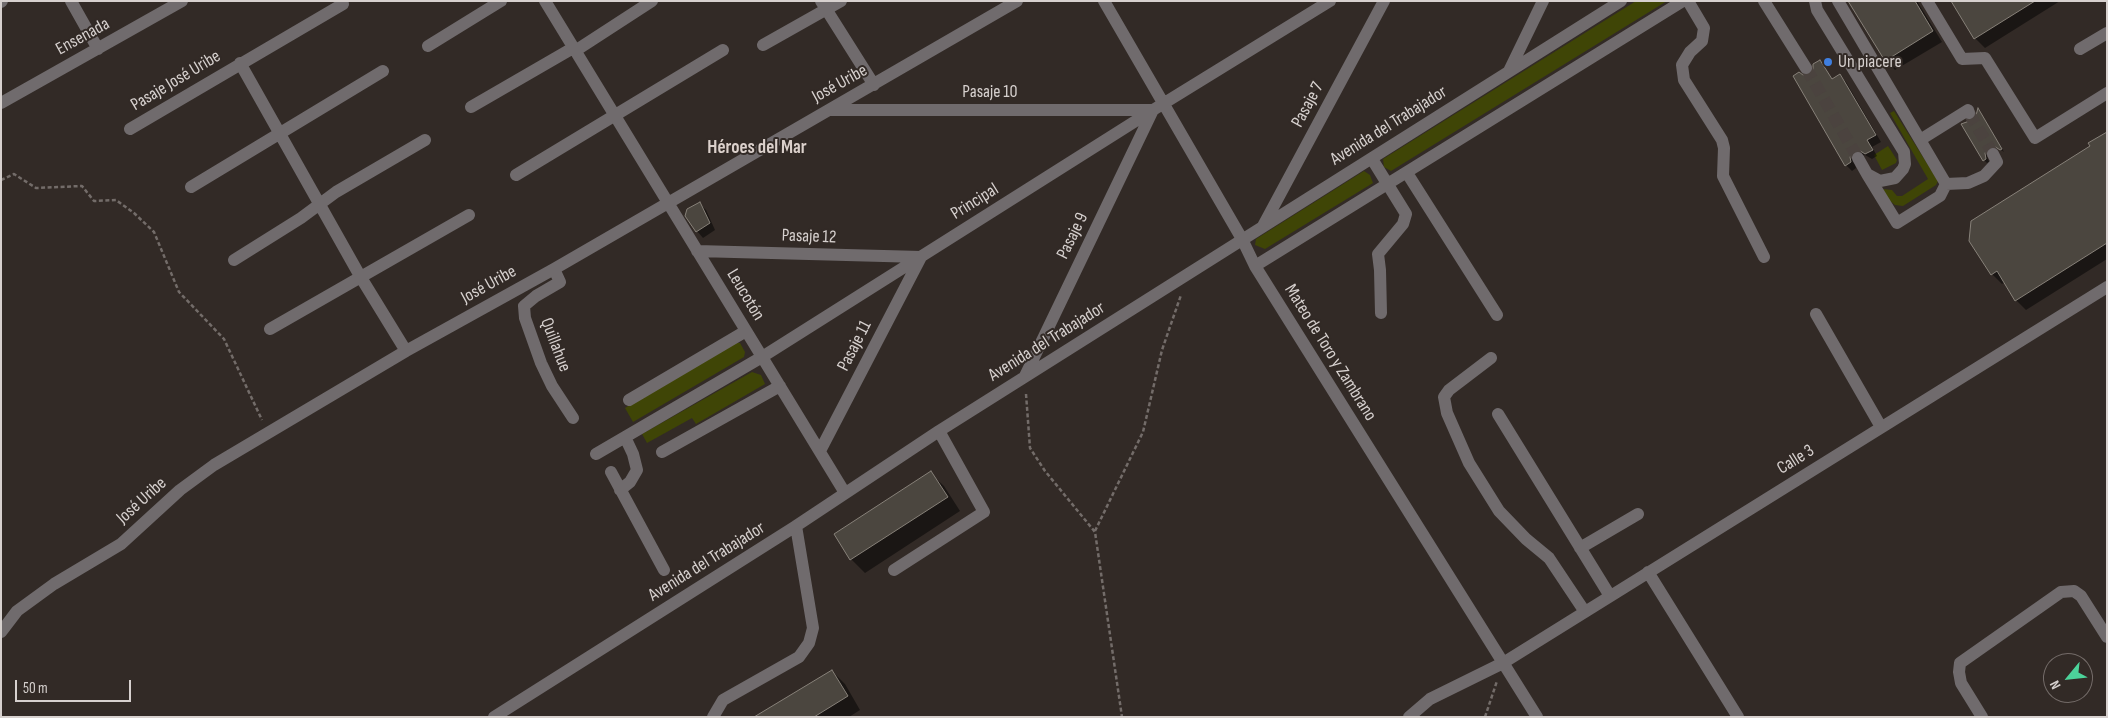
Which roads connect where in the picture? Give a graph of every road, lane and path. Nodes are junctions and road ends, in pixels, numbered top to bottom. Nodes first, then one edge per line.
1 (71, 1) edge
2 (182, 1) edge
3 (501, 1) edge
4 (545, 1) edge
5 (652, 1) edge
6 (841, 1) edge
7 (1017, 1) edge
8 (1104, 1) edge
9 (1330, 1) edge
10 (1384, 1) edge
11 (1543, 1) edge
12 (1621, 1) edge
13 (1683, 1) edge
14 (1688, 1) edge
15 (1764, 1) edge
16 (1815, 1) edge
17 (1838, 1) edge
18 (1927, 1) edge
19 (342, 4) dead end
20 (824, 6) edge
21 (2107, 33) edge
22 (763, 45) dead end
23 (428, 46) dead end
24 (98, 49) junction
25 (574, 49) junction
26 (2080, 49) dead end
27 (723, 50) dead end
28 (240, 64) junction
29 (1806, 68) tunnel mouth
30 (383, 71) dead end
31 (1509, 71) junction
32 (874, 85) junction
33 (2107, 93) edge
34 (1, 103) edge
35 (471, 107) dead end
36 (1158, 107) junction
37 (828, 110) junction
38 (1969, 113) dead end
39 (614, 115) junction
40 (130, 129) dead end
41 (279, 133) junction
42 (425, 140) dead end
43 (1920, 140) junction
44 (1994, 154) dead end
45 (1858, 158) tunnel mouth
46 (1372, 159) junction
47 (1407, 173) junction
48 (1867, 174) junction
49 (516, 175) dead end
50 (1, 180) edge
51 (1946, 184) junction
52 (1386, 186) junction
53 (191, 187) dead end
54 (668, 203) junction
55 (320, 204) junction
56 (469, 215) dead end
57 (1263, 226) junction
58 (1242, 240) junction
59 (697, 251) junction
60 (1764, 256) dead end
61 (921, 257) junction
62 (234, 260) dead end
63 (1255, 266) junction
64 (554, 269) junction
65 (1186, 274) junction
66 (360, 276) junction
67 (2107, 287) edge
68 (1380, 313) dead end
69 (1816, 314) dead end
70 (1497, 315) dead end
71 (270, 329) dead end
72 (746, 331) junction
73 (406, 351) junction
74 (762, 357) junction
75 (1491, 358) dead end
76 (1025, 377) junction
77 (780, 386) junction
78 (629, 400) dead end
79 (1498, 414) dead end
80 (573, 418) dead end
81 (279, 426) junction
82 (1882, 427) junction
83 (939, 431) junction
84 (625, 437) junction
85 (662, 452) dead end
86 (820, 452) junction
87 (596, 454) dead end
88 (610, 472) dead end
89 (620, 490) junction
90 (845, 493) junction
91 (1638, 514) dead end
92 (796, 526) junction
93 (1095, 532) junction
94 (1580, 548) junction
95 (664, 570) dead end
96 (894, 570) dead end
97 (1648, 572) junction
98 (1610, 596) junction
99 (1585, 612) junction
100 (1, 632) edge
101 (2107, 637) edge
102 (1503, 663) junction
103 (494, 717) edge
104 (713, 717) edge
105 (1122, 717) edge
106 (1410, 717) edge
107 (1485, 717) edge
108 (1537, 717) edge
109 (1738, 717) edge
110 (1982, 717) edge

1 - 24 street
2 - 24 street, Ensenada
3 - 23 street
4 - 25 street, Leucotón
5 - 25 street
6 - 20 street
7 - 32 street, José Uribe
8 - 36 street, Mateo de Toro y Zambrano
9 - 36 street, Principal
10 - 57 street, Pasaje 7
11 - 31 street
12 - 31 street, Avenida del Trabajador
13 - 47 street
14 - 60 street
15 - 29 street
16 - 48 street
17 - 43 street
18 - 33 street
19 - 28 street, Pasaje José Uribe
20 - 22 street
20 - 32 street
21 - 26 street
24 - 34 street, Ensenada
25 - 35 street
25 - 39 street, Leucotón
27 - 39 street
28 - 40 street, Pasaje José Uribe
28 - 41 street, Pasaje José Uribe
30 - 41 street
31 - 46 street, Avenida del Trabajador
32 - 37 street, José Uribe
36 - 37 street, Pasaje 10
36 - 58 street, Mateo de Toro y Zambrano
36 - 61 street, Principal
36 - 76 street, Pasaje 9
37 - 54 street, José Uribe
38 - 43 street
39 - 49 street
39 - 54 street, Leucotón
41 - 53 street
41 - 55 street, Pasaje José Uribe
42 - 55 street
43 - 51 street
44 - 51 street
45 - 48 street
46 - 52 street
46 - 57 street, Avenida del Trabajador
47 - 52 street
47 - 70 street
48 - 51 street
50 - 81 path
52 - 63 street
52 - 68 street
54 - 59 street, Leucotón
54 - 64 street, José Uribe
55 - 62 street
55 - 66 street, Pasaje José Uribe
56 - 66 street
57 - 58 street, Avenida del Trabajador
58 - 63 street, Mateo de Toro y Zambrano
58 - 65 street, Avenida del Trabajador
59 - 61 street, Pasaje 12
59 - 72 street, Leucotón
61 - 74 street, Principal
61 - 86 street, Pasaje 11
63 - 102 street, Mateo de Toro y Zambrano
64 - 73 street, José Uribe
64 - 80 street, Quillahue
65 - 76 street, Avenida del Trabajador
65 - 93 path
66 - 71 street
66 - 73 street, Pasaje José Uribe
67 - 82 street, Calle 3
69 - 82 street
72 - 74 street, Leucotón
72 - 78 street
73 - 81 street, José Uribe
74 - 77 street, Leucotón
74 - 84 street, Principal
75 - 99 street
76 - 83 street, Avenida del Trabajador
76 - 93 path
77 - 85 street
77 - 86 street, Leucotón
79 - 94 street
81 - 100 street, José Uribe
82 - 97 street, Calle 3
83 - 90 street, Avenida del Trabajador
83 - 96 street
84 - 87 street, Principal
84 - 89 street
86 - 90 street, Leucotón
88 - 89 street
89 - 95 street
90 - 92 street, Avenida del Trabajador
91 - 94 street
92 - 103 street, Avenida del Trabajador
92 - 104 street
93 - 105 path
94 - 98 street
97 - 98 street, Calle 3
97 - 109 street
98 - 99 street, Calle 3
99 - 102 street, Calle 3
101 - 110 street
102 - 106 street, Calle 3
102 - 107 path
102 - 108 street, Mateo de Toro y Zambrano

